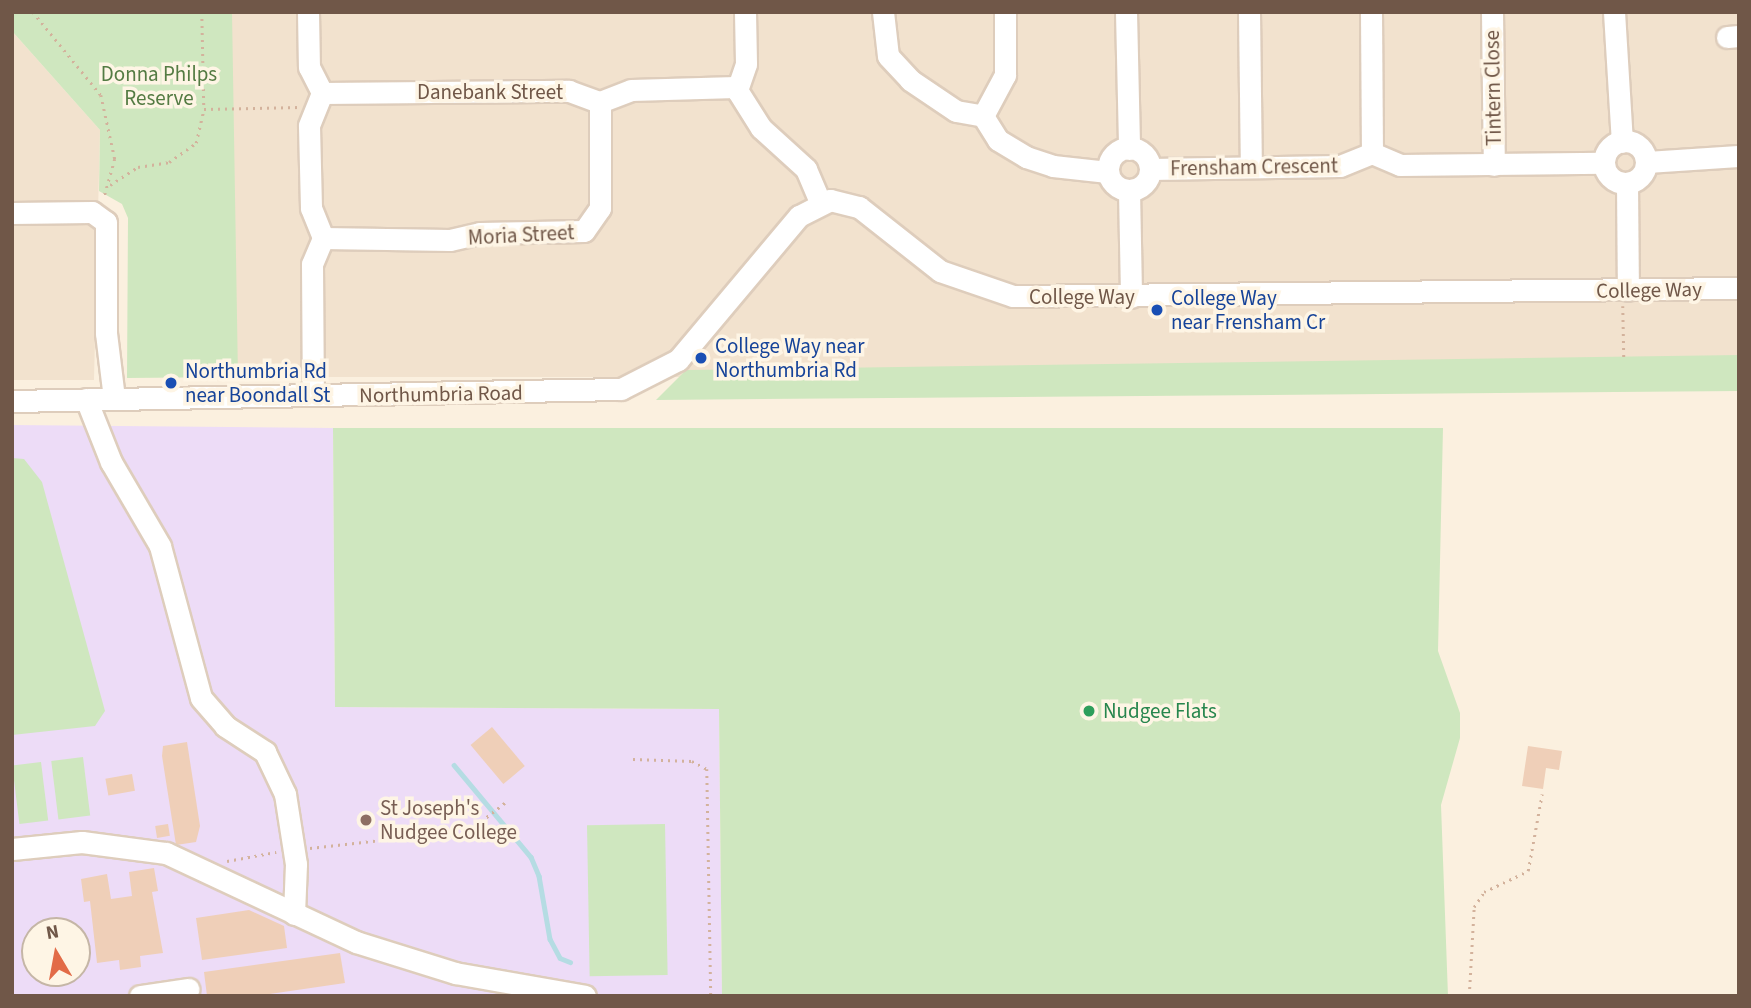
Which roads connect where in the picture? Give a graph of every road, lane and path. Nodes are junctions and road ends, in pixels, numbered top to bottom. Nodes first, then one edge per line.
1 (33, 12) edge
2 (202, 12) edge
3 (309, 12) edge
4 (746, 12) edge
5 (883, 12) edge
6 (1004, 12) edge
7 (1126, 12) edge
8 (1249, 12) edge
9 (1371, 12) edge
10 (1492, 12) edge
11 (1614, 12) edge
12 (736, 87) junction
13 (318, 101) junction
14 (600, 102) junction
15 (205, 109) junction
16 (983, 116) junction
17 (1622, 142) junction
18 (1129, 149) junction
19 (1372, 153) junction
20 (1739, 156) edge
21 (1646, 162) junction
22 (1604, 163) junction
23 (1494, 164) junction
24 (1251, 167) junction
25 (1150, 169) junction
26 (1108, 172) junction
27 (1627, 183) junction
28 (110, 185) junction
29 (1129, 190) junction
30 (820, 202) junction
31 (12, 213) edge
32 (98, 215) junction
33 (323, 238) junction
34 (1739, 288) edge
35 (1131, 297) junction
36 (1626, 298) junction
37 (1625, 358) dead end
38 (313, 396) junction
39 (114, 398) junction
40 (86, 399) junction
41 (12, 401) edge
42 (633, 759) dead end
43 (1542, 794) dead end
44 (506, 801) dead end
45 (12, 849) edge
46 (294, 850) junction
47 (201, 869) junction
48 (294, 914) junction
49 (188, 989) dead end
50 (507, 989) edge
51 (140, 996) edge
52 (585, 996) edge
53 (711, 996) edge
54 (1469, 996) edge

1 - 28 path
2 - 15 path
3 - 13 street
4 - 12 street
5 - 16 street
6 - 16 street
7 - 18 street
8 - 24 street
9 - 19 street
10 - 23 street, Tintern Close
11 - 17 street
12 - 14 street
12 - 30 street
13 - 14 street, Danebank Street
13 - 15 path
13 - 33 street
14 - 33 street, Moria Street
15 - 28 path
16 - 26 street
17 - 21 street
17 - 22 street
18 - 25 street
18 - 26 street
19 - 23 street
19 - 24 street, Frensham Crescent
20 - 21 street
21 - 27 street
22 - 23 street
22 - 27 street
24 - 25 street, Frensham Crescent
25 - 29 street
26 - 29 street
27 - 36 street
28 - 32 path
29 - 35 street
30 - 35 street, College Way
30 - 38 street, Northumbria Road
31 - 32 street
32 - 39 street
33 - 38 street
34 - 36 street, College Way
35 - 36 street, College Way
36 - 37 path
38 - 39 street, Northumbria Road
39 - 40 street, Northumbria Road
40 - 41 street, Northumbria Road
40 - 46 street
42 - 53 path
43 - 54 path
44 - 46 path
45 - 47 street
46 - 47 path
46 - 48 street
47 - 48 street
48 - 50 street
49 - 51 street
50 - 52 street

